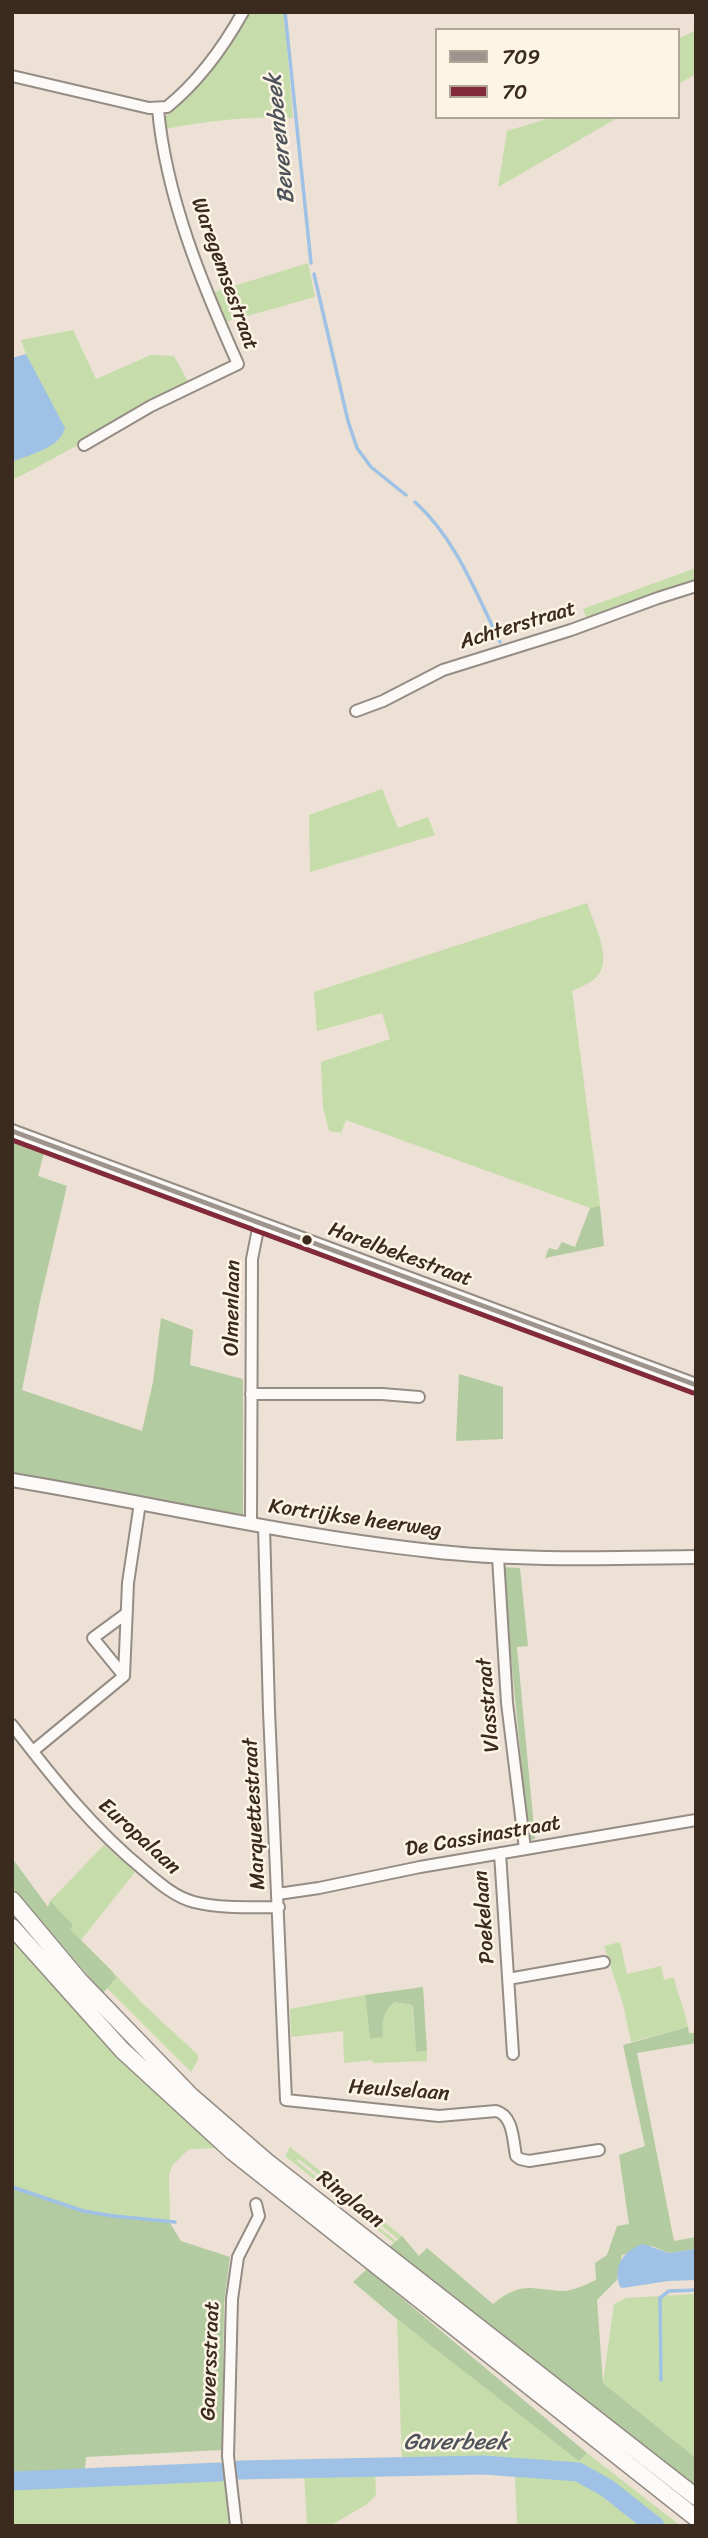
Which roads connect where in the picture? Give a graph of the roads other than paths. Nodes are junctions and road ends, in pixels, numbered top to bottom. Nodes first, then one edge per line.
1 (243, 12) edge
2 (12, 76) edge
3 (158, 109) junction
4 (84, 446) dead end
5 (696, 586) edge
6 (356, 711) dead end
7 (12, 1131) edge
8 (259, 1224) junction
9 (696, 1385) edge
10 (251, 1394) junction
11 (419, 1397) dead end
12 (12, 1480) edge
13 (140, 1503) junction
14 (258, 1525) junction
15 (498, 1557) junction
16 (696, 1557) edge
17 (127, 1613) junction
18 (124, 1676) junction
19 (12, 1725) edge
20 (33, 1751) junction
21 (696, 1820) edge
22 (525, 1849) junction
23 (500, 1853) junction
24 (278, 1894) junction
25 (12, 1900) edge
26 (279, 1907) junction
27 (12, 1927) edge
28 (604, 1962) dead end
29 (508, 1979) junction
30 (513, 2054) dead end
31 (286, 2100) joint
32 (599, 2150) dead end
33 (256, 2204) dead end
34 (696, 2497) edge
35 (696, 2518) edge
36 (236, 2526) edge

1 - 3 street
2 - 3 street
3 - 4 street, Waregemsestraat
5 - 6 street, Achterstraat
7 - 8 street, Harelbekestraat
8 - 9 street, Harelbekestraat
8 - 10 street, Olmenlaan
10 - 11 street
10 - 14 street, Olmenlaan
12 - 13 street, Kortrijkse heerweg
13 - 14 street, Kortrijkse heerweg
13 - 17 street
14 - 15 street, Kortrijkse heerweg
14 - 24 street, Marquettestraat
15 - 16 street, Kortrijkse heerweg
15 - 22 street, Vlasstraat
17 - 18 street
17 - 18 street
18 - 20 street
19 - 20 street, Europalaan
20 - 26 street, Europalaan
21 - 22 street, De Cassinastraat
22 - 23 street, De Cassinastraat
23 - 24 street, De Cassinastraat
23 - 29 street, Poekelaan
24 - 26 street, Marquettestraat
25 - 34 main road, Ringlaan
26 - 31 street, Marquettestraat
27 - 35 main road, Ringlaan
28 - 29 street, Poekelaan
29 - 30 street, Poekelaan
31 - 32 street, Heulselaan
33 - 36 street, Gaversstraat

